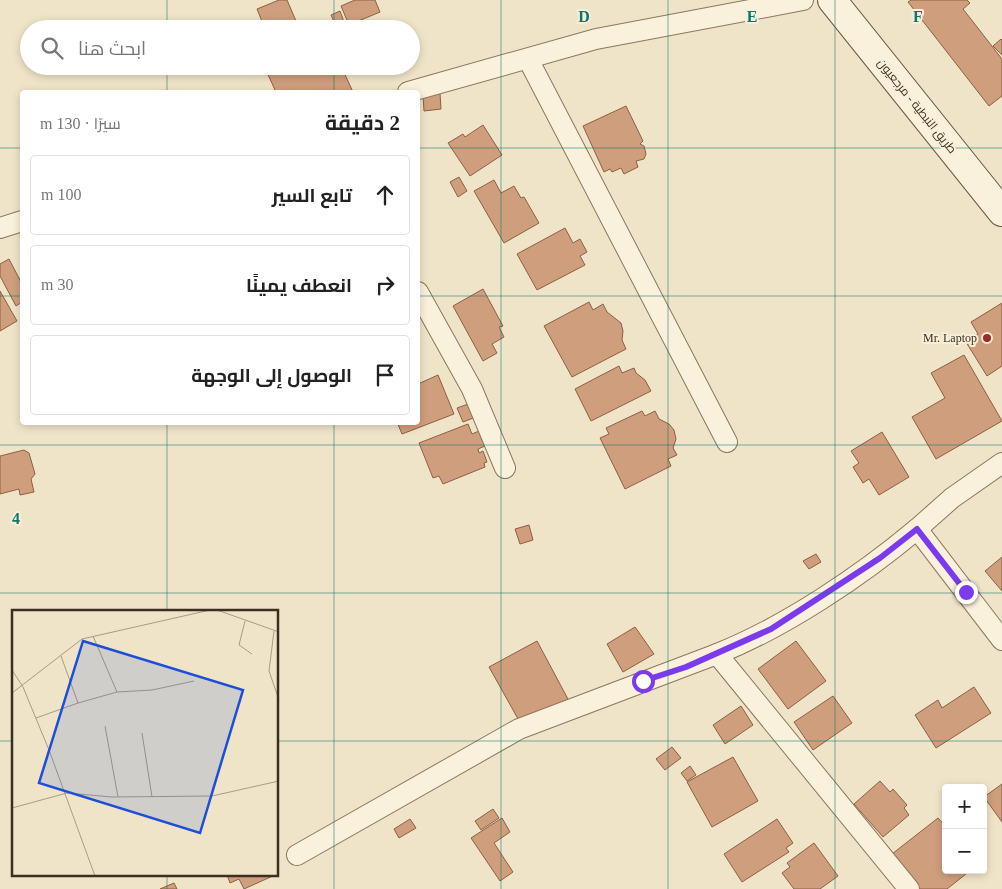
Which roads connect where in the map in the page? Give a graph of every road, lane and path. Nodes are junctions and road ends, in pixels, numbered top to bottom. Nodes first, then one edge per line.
1 (803, 0) edge
2 (832, 0) edge
3 (528, 59) junction
4 (415, 90) edge
5 (1002, 212) edge
6 (20, 222) edge
7 (0, 228) edge
8 (420, 296) edge
9 (727, 442) dead end
10 (1002, 463) edge
11 (505, 468) dead end
12 (917, 529) junction
13 (1002, 640) edge
14 (717, 654) junction
15 (297, 855) dead end
16 (910, 889) edge

1 - 3 street
2 - 5 main road, طريق النبطية - مرجعيون
3 - 4 street
3 - 9 street
6 - 7 street
8 - 11 street
10 - 12 street
12 - 13 street
12 - 14 street
14 - 15 street
14 - 16 street

